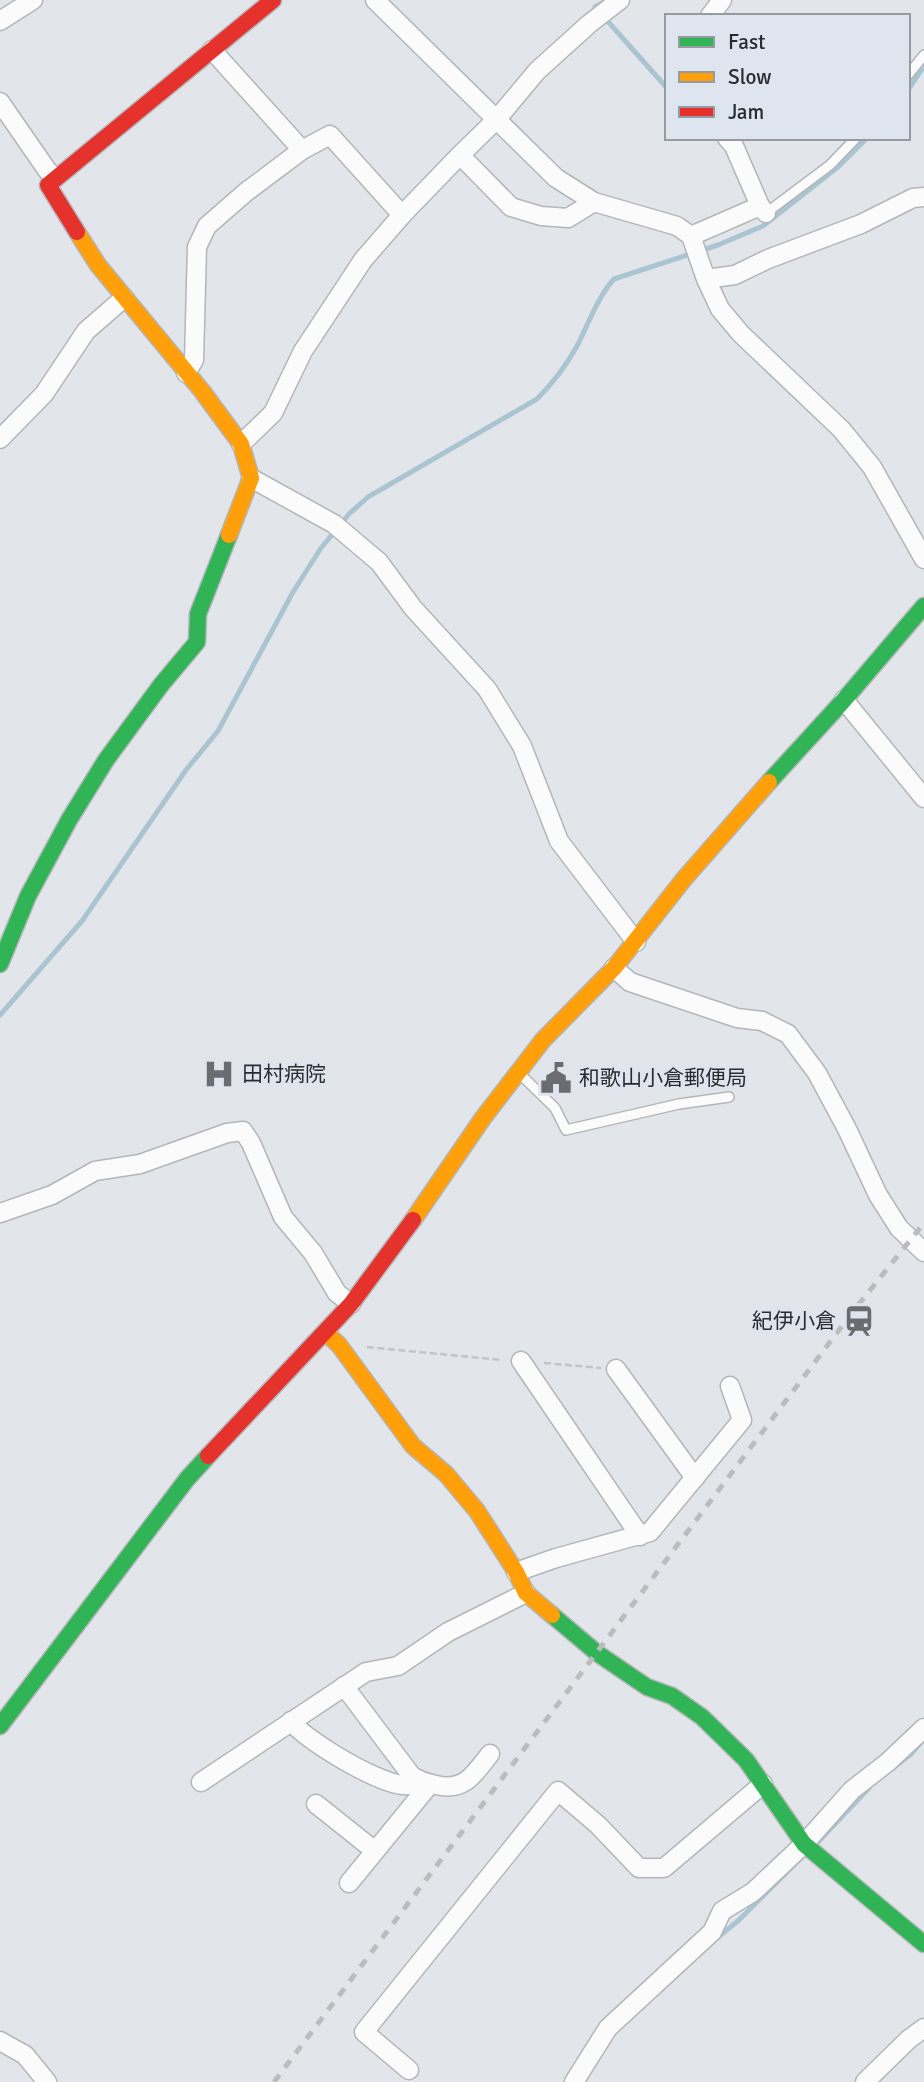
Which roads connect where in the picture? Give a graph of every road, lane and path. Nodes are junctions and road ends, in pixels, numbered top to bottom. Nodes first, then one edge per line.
1 (33, 0) edge
2 (273, 0) edge
3 (376, 0) edge
4 (620, 0) edge
5 (0, 21) edge
6 (212, 50) junction
7 (924, 55) edge
8 (910, 72) edge
9 (0, 102) edge
10 (496, 119) junction
11 (728, 140) edge
12 (854, 140) edge
13 (302, 150) junction
14 (460, 155) junction
15 (55, 178) junction
16 (924, 197) edge
17 (594, 202) junction
18 (763, 209) junction
19 (402, 215) junction
20 (693, 239) junction
21 (704, 274) junction
22 (124, 298) junction
23 (186, 373) junction
24 (0, 439) edge
25 (241, 444) junction
26 (251, 478) junction
27 (924, 559) edge
28 (924, 606) edge
29 (845, 700) junction
30 (924, 797) edge
31 (636, 942) junction
32 (0, 964) edge
33 (614, 968) junction
34 (518, 1072) junction
35 (729, 1097) dead end
36 (0, 1213) edge
37 (924, 1252) edge
38 (351, 1304) junction
39 (326, 1333) junction
40 (339, 1345) junction
41 (521, 1361) junction
42 (616, 1369) joint
43 (730, 1386) dead end
44 (695, 1478) junction
45 (640, 1536) junction
46 (516, 1572) junction
47 (526, 1593) junction
48 (344, 1686) junction
49 (292, 1721) junction
50 (0, 1726) edge
51 (924, 1728) edge
52 (490, 1754) dead end
53 (201, 1782) dead end
54 (424, 1782) junction
55 (763, 1784) junction
56 (316, 1804) dead end
57 (804, 1844) junction
58 (375, 1852) junction
59 (349, 1883) dead end
60 (924, 1944) edge
61 (924, 2028) edge
62 (0, 2041) edge
63 (409, 2070) dead end
64 (47, 2082) edge
65 (574, 2082) edge
66 (865, 2082) edge

1 - 5 street
2 - 6 street
3 - 10 street
4 - 10 street
6 - 13 street
6 - 15 street
7 - 8 lane
9 - 15 street
10 - 14 street
10 - 17 street
11 - 18 street
12 - 18 lane
13 - 19 street
13 - 23 street
14 - 17 street
14 - 19 street
15 - 22 street
16 - 21 street
17 - 20 street
18 - 20 street
19 - 25 street
20 - 21 street
21 - 27 street
22 - 23 street
22 - 24 street
23 - 25 street
25 - 26 street
26 - 31 street
26 - 32 street
28 - 29 street
29 - 30 street
29 - 31 street
31 - 33 street
33 - 34 street
33 - 37 street
34 - 35 lane
34 - 38 street
36 - 38 street
38 - 39 street
39 - 40 street
39 - 50 street
40 - 41 path
40 - 46 street
41 - 42 path
41 - 45 street
42 - 44 street
43 - 44 street
44 - 45 street
45 - 46 street
46 - 47 street
47 - 48 street
47 - 55 street
48 - 49 street
48 - 54 street
49 - 53 street
49 - 54 street
51 - 57 street
52 - 54 street
54 - 58 street
55 - 57 street
55 - 63 street
56 - 58 street
57 - 60 street
57 - 65 street
58 - 59 street
61 - 66 street
62 - 64 street

